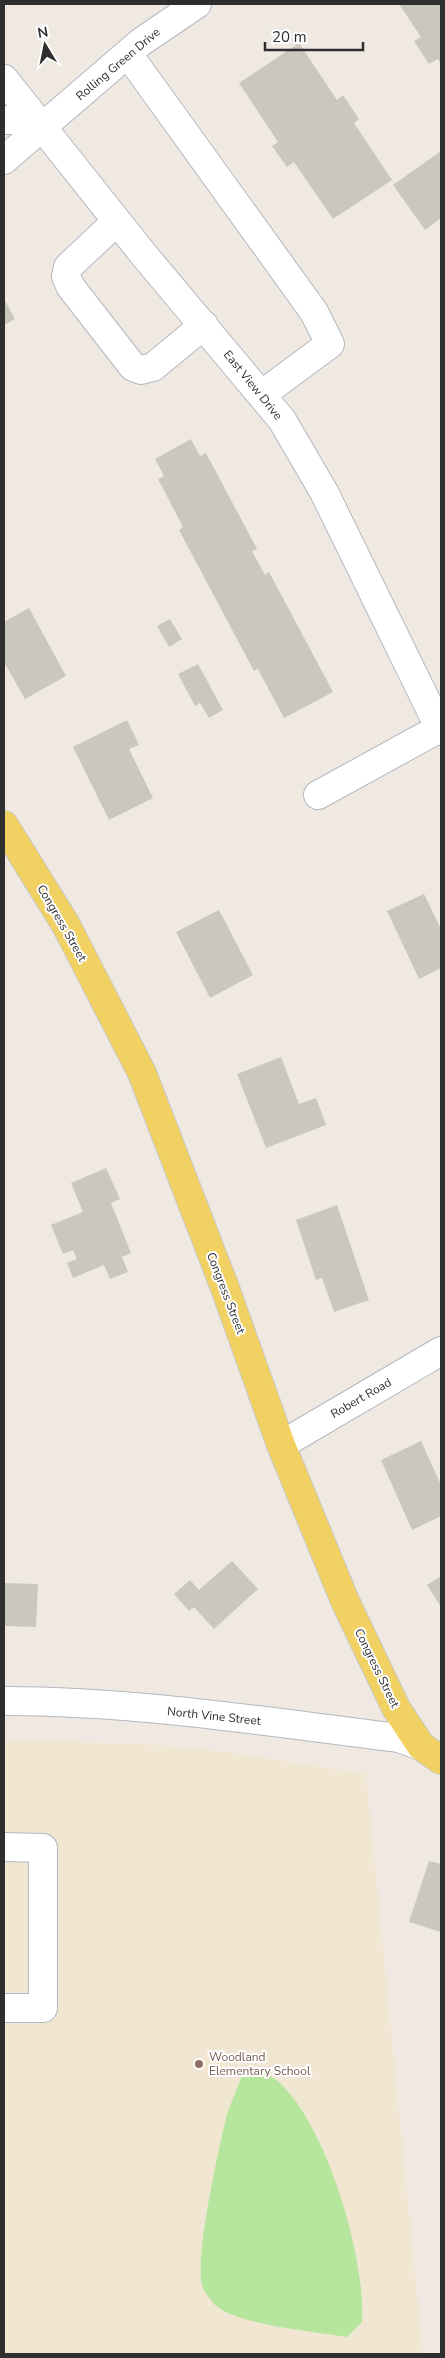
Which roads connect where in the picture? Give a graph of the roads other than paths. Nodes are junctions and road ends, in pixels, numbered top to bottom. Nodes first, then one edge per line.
1 (197, 4) edge
2 (128, 54) junction
3 (4, 79) edge
4 (4, 120) edge
5 (43, 128) junction
6 (4, 160) edge
7 (117, 221) junction
8 (204, 325) junction
9 (261, 394) junction
10 (440, 729) edge
11 (318, 795) dead end
12 (4, 825) edge
13 (441, 1351) edge
14 (281, 1445) junction
15 (4, 1701) edge
16 (431, 1753) edge
17 (4, 1847) edge
18 (4, 2008) edge

1 - 2 street, Rolling Green Drive
2 - 5 street, Rolling Green Drive
2 - 9 street
3 - 5 street, East View Drive
4 - 5 street
5 - 6 street, Rolling Green Drive
5 - 7 street, East View Drive
7 - 8 street, East View Drive
7 - 8 street
8 - 9 street, East View Drive
9 - 10 street, East View Drive
10 - 11 street
12 - 14 main road, Congress Street
13 - 14 street, Robert Road
14 - 16 main road, Congress Street
15 - 16 street, North Vine Street
17 - 18 street

